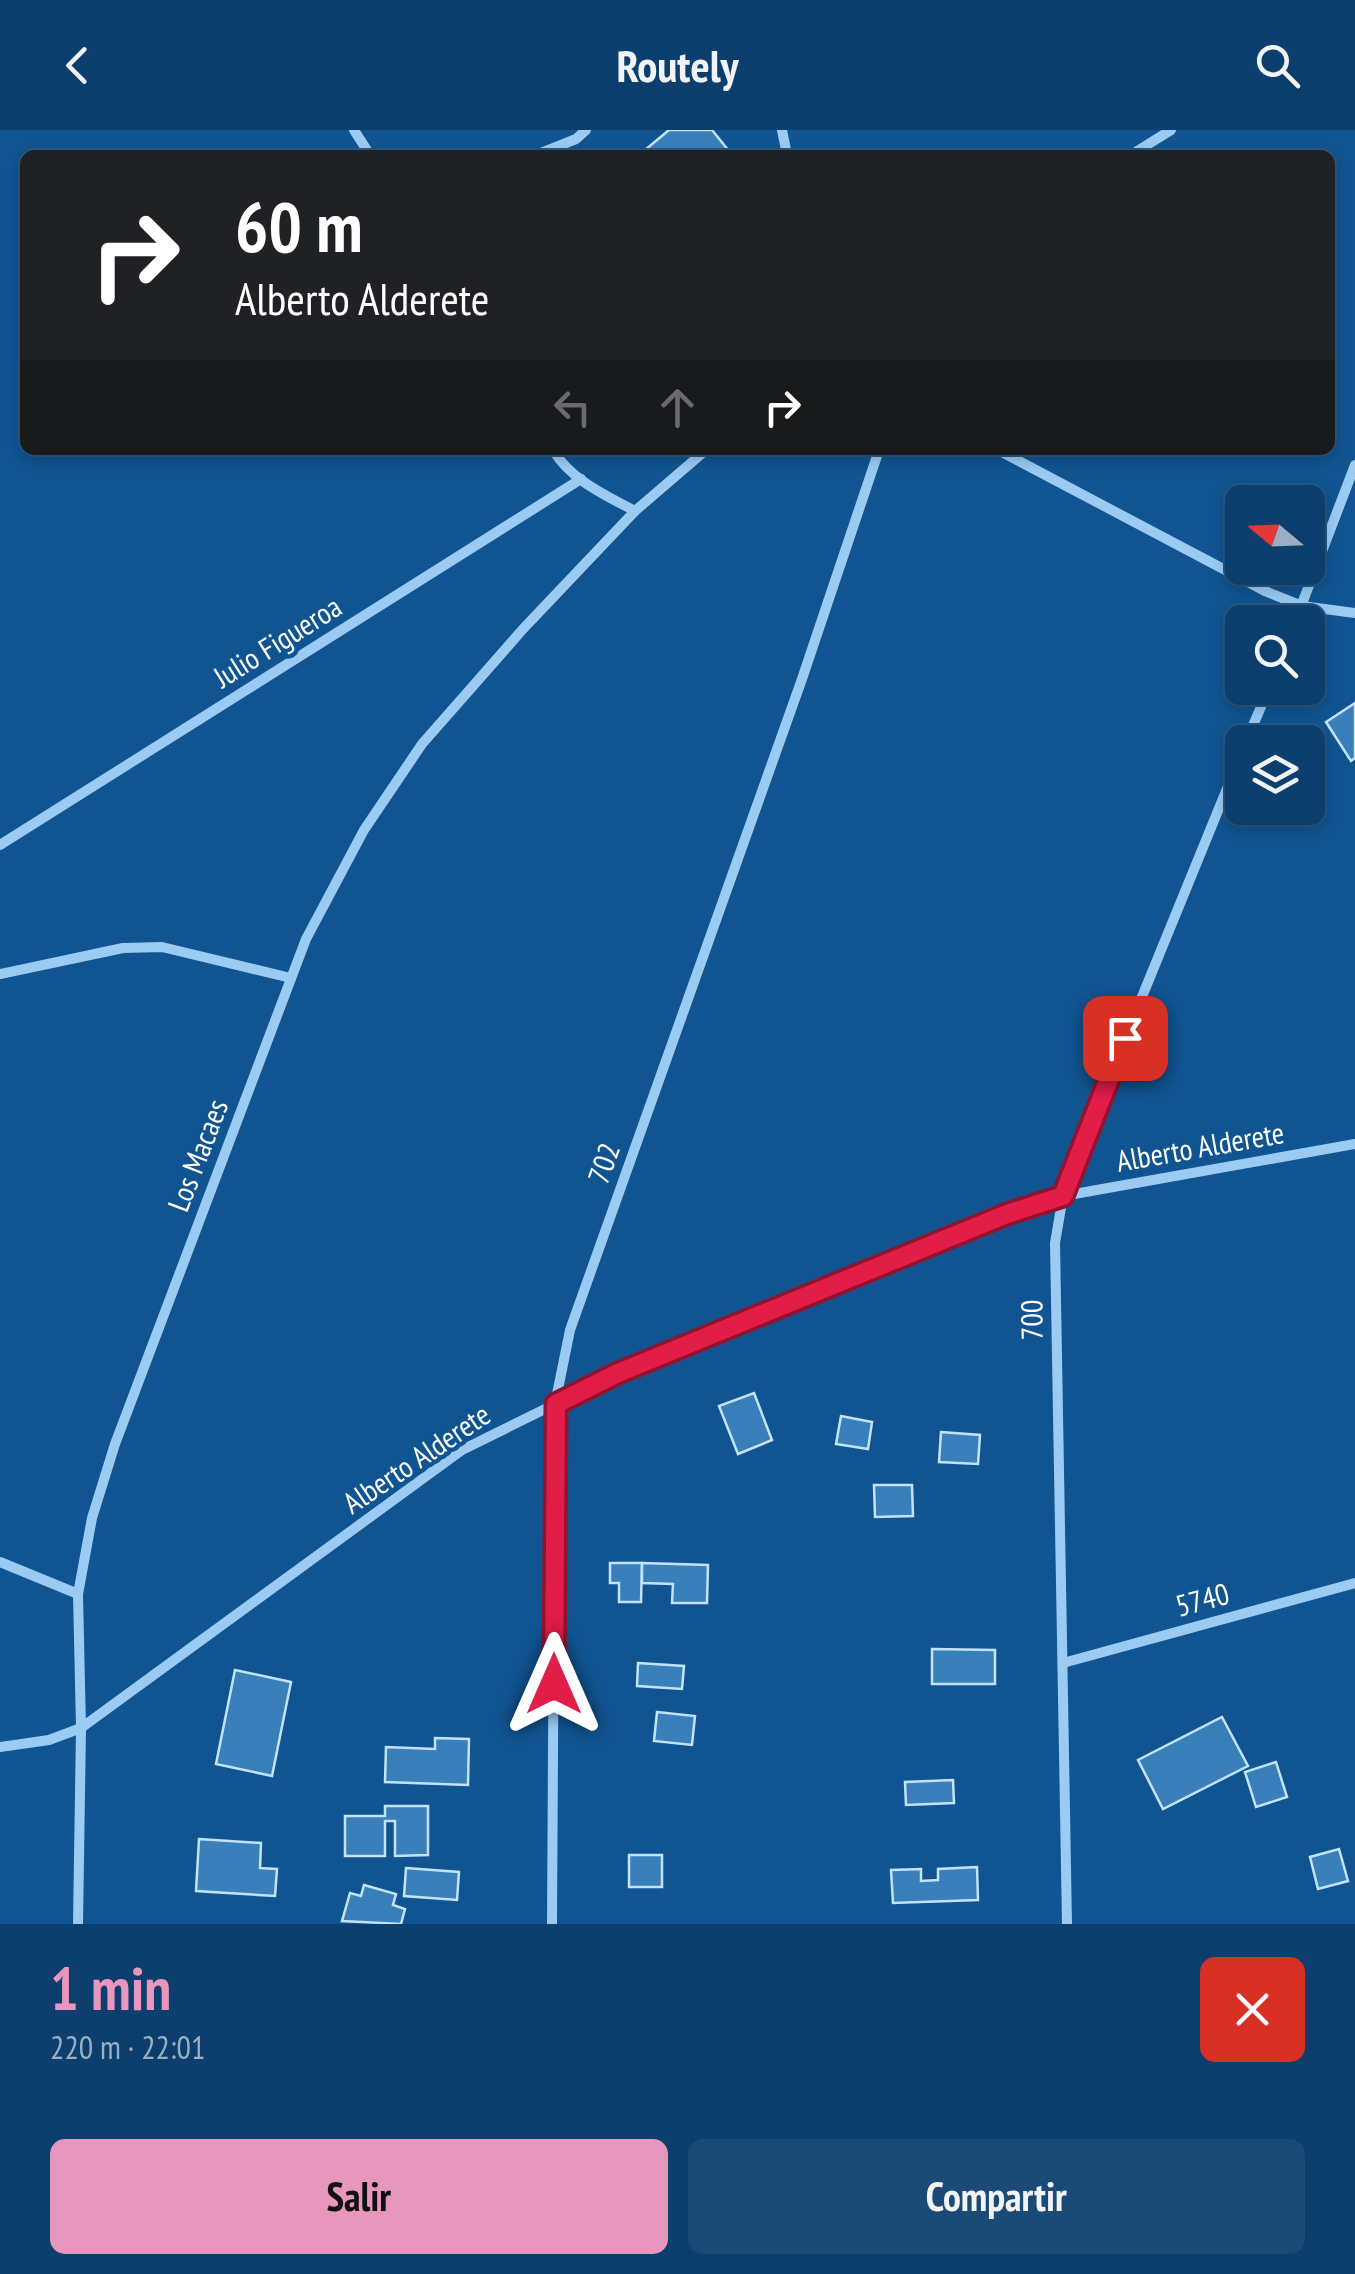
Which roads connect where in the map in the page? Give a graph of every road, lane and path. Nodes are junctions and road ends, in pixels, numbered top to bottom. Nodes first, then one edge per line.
1 (586, 130) edge
2 (1171, 130) edge
3 (548, 150) edge
4 (1139, 150) edge
5 (556, 455) edge
6 (700, 455) edge
7 (876, 455) edge
8 (1007, 455) edge
9 (1355, 464) edge
10 (581, 480) junction
11 (635, 511) junction
12 (1300, 605) edge
13 (1302, 605) edge
14 (1325, 609) edge
15 (1355, 612) edge
16 (1225, 794) edge
17 (0, 846) edge
18 (0, 974) edge
19 (291, 978) junction
20 (1355, 1144) edge
21 (1063, 1196) junction
22 (556, 1404) junction
23 (0, 1562) edge
24 (1355, 1583) edge
25 (78, 1594) junction
26 (1063, 1664) junction
27 (81, 1728) junction
28 (0, 1746) edge
29 (78, 1924) edge
30 (552, 1924) edge
31 (1067, 1924) edge

1 - 3 street
2 - 4 street
5 - 10 street
6 - 11 street
7 - 22 street, 702
8 - 12 street
9 - 13 street
10 - 11 street
10 - 17 street, Julio Figueroa
11 - 19 street, Los Macaes
14 - 15 street
16 - 21 street, 700
18 - 19 street
19 - 25 street, Los Macaes
20 - 21 street, Alberto Alderete
21 - 22 street, Alberto Alderete
21 - 26 street, 700
22 - 27 street, Alberto Alderete
22 - 30 street, 702
23 - 25 street
24 - 26 street, 5740
25 - 27 street, Los Macaes
26 - 31 street, 700
27 - 28 street, Alberto Alderete
27 - 29 street, Los Macaes

